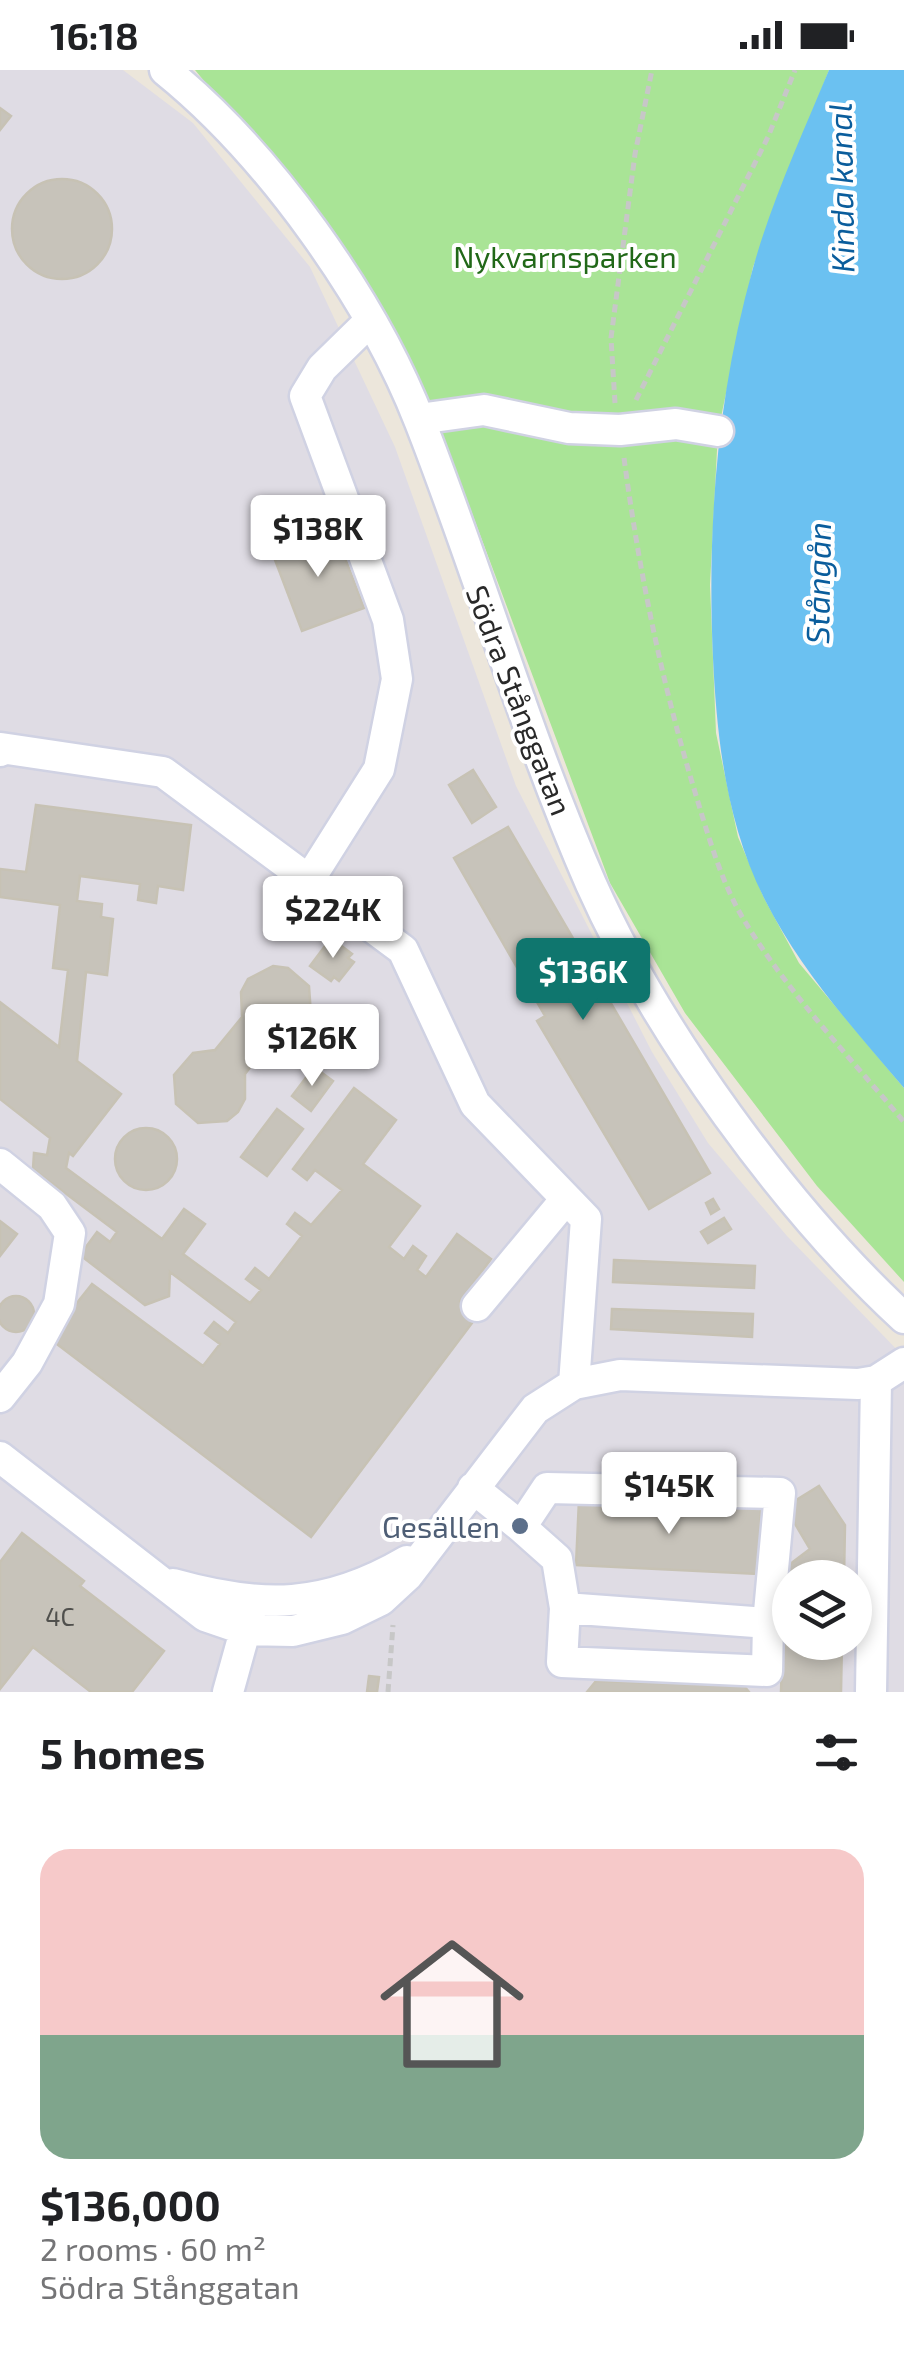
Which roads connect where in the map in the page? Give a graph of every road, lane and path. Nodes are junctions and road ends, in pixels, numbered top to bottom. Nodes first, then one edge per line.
1 (164, 70) edge
2 (652, 70) edge
3 (795, 70) edge
4 (369, 322) junction
5 (420, 419) junction
6 (620, 430) junction
7 (718, 432) dead end
8 (0, 751) edge
9 (309, 880) junction
10 (904, 1122) edge
11 (0, 1164) edge
12 (566, 1199) junction
13 (477, 1306) dead end
14 (904, 1318) edge
15 (904, 1363) edge
16 (876, 1381) junction
17 (574, 1384) junction
18 (0, 1397) edge
19 (0, 1457) edge
20 (473, 1488) junction
21 (521, 1526) junction
22 (564, 1608) junction
23 (394, 1614) dead end
24 (249, 1616) junction
25 (768, 1622) junction
26 (766, 1682) edge
27 (228, 1692) edge
28 (388, 1692) edge
29 (871, 1692) edge

1 - 4 street, Södra Stånggatan
2 - 6 path
3 - 6 path
4 - 5 street, Södra Stånggatan
4 - 9 street
5 - 6 street
5 - 14 street, Södra Stånggatan
6 - 7 street
6 - 10 path
8 - 9 street
9 - 12 street
11 - 18 street
12 - 13 street
12 - 17 street
15 - 16 street
16 - 17 street
16 - 29 street
17 - 20 street
19 - 24 street
20 - 21 street
20 - 24 street
21 - 22 street
21 - 25 street
22 - 25 street
22 - 26 street
23 - 28 path
24 - 27 street
25 - 26 street

